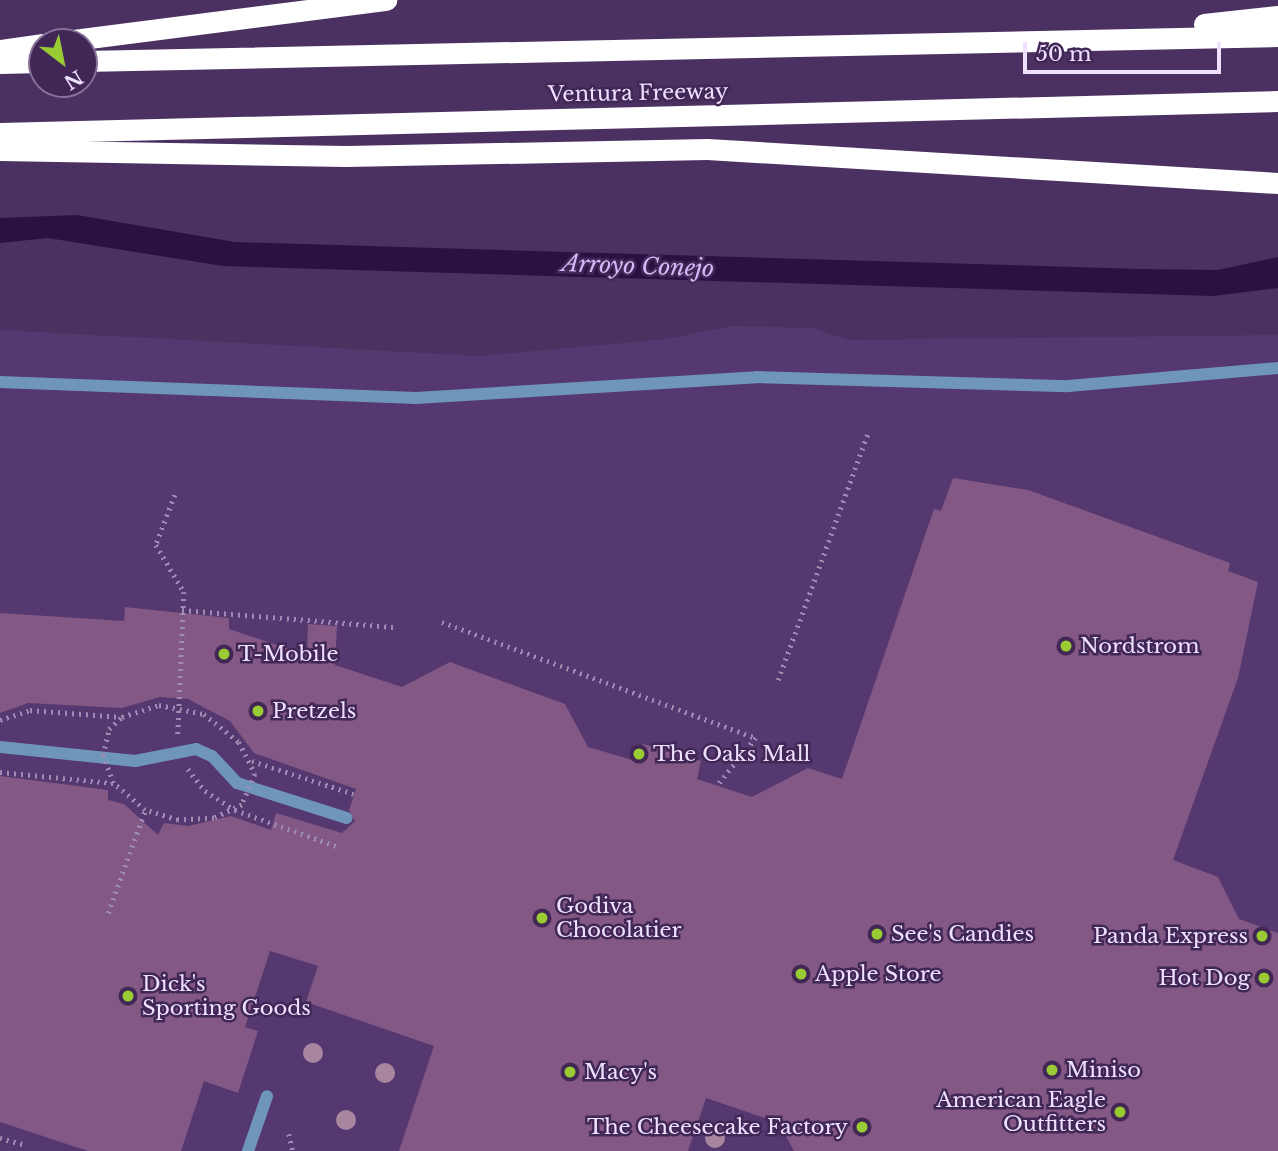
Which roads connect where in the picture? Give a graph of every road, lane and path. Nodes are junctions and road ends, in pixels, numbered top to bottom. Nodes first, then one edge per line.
1 (386, 0) edge
2 (1278, 16) edge
3 (1278, 36) edge
4 (98, 37) edge
5 (1086, 37) junction
6 (28, 46) edge
7 (0, 50) edge
8 (98, 61) edge
9 (28, 62) edge
10 (0, 63) edge
11 (1278, 101) edge
12 (0, 134) edge
13 (0, 150) edge
14 (1278, 183) edge
15 (1278, 368) edge
16 (0, 382) edge
17 (868, 433) dead end
18 (175, 495) dead end
19 (182, 611) junction
20 (442, 622) dead end
21 (393, 627) dead end
22 (778, 680) dead end
23 (122, 717) junction
24 (0, 720) edge
25 (0, 747) edge
26 (178, 750) junction
27 (185, 761) dead end
28 (252, 761) junction
29 (0, 772) edge
30 (113, 783) junction
31 (717, 786) dead end
32 (354, 794) dead end
33 (145, 810) junction
34 (235, 810) junction
35 (346, 818) dead end
36 (336, 846) dead end
37 (108, 913) dead end
38 (267, 1096) dead end
39 (289, 1134) dead end
40 (0, 1138) edge
41 (27, 1145) dead end
42 (248, 1151) edge
43 (293, 1151) edge

1 - 4 highway
2 - 5 highway
3 - 5 highway
5 - 8 highway
6 - 7 highway
9 - 10 highway
11 - 12 highway, Ventura Freeway
13 - 14 highway
15 - 16 street
17 - 22 path
18 - 19 path
19 - 21 path
19 - 26 path
20 - 31 path
23 - 24 path
23 - 28 path, bridge
23 - 30 path, bridge
25 - 26 street
26 - 35 street
27 - 34 path
28 - 32 path
28 - 34 path, bridge
29 - 30 path
30 - 33 path, bridge
33 - 34 path, bridge
33 - 37 path
34 - 36 path
38 - 42 street
39 - 43 path
40 - 41 path

